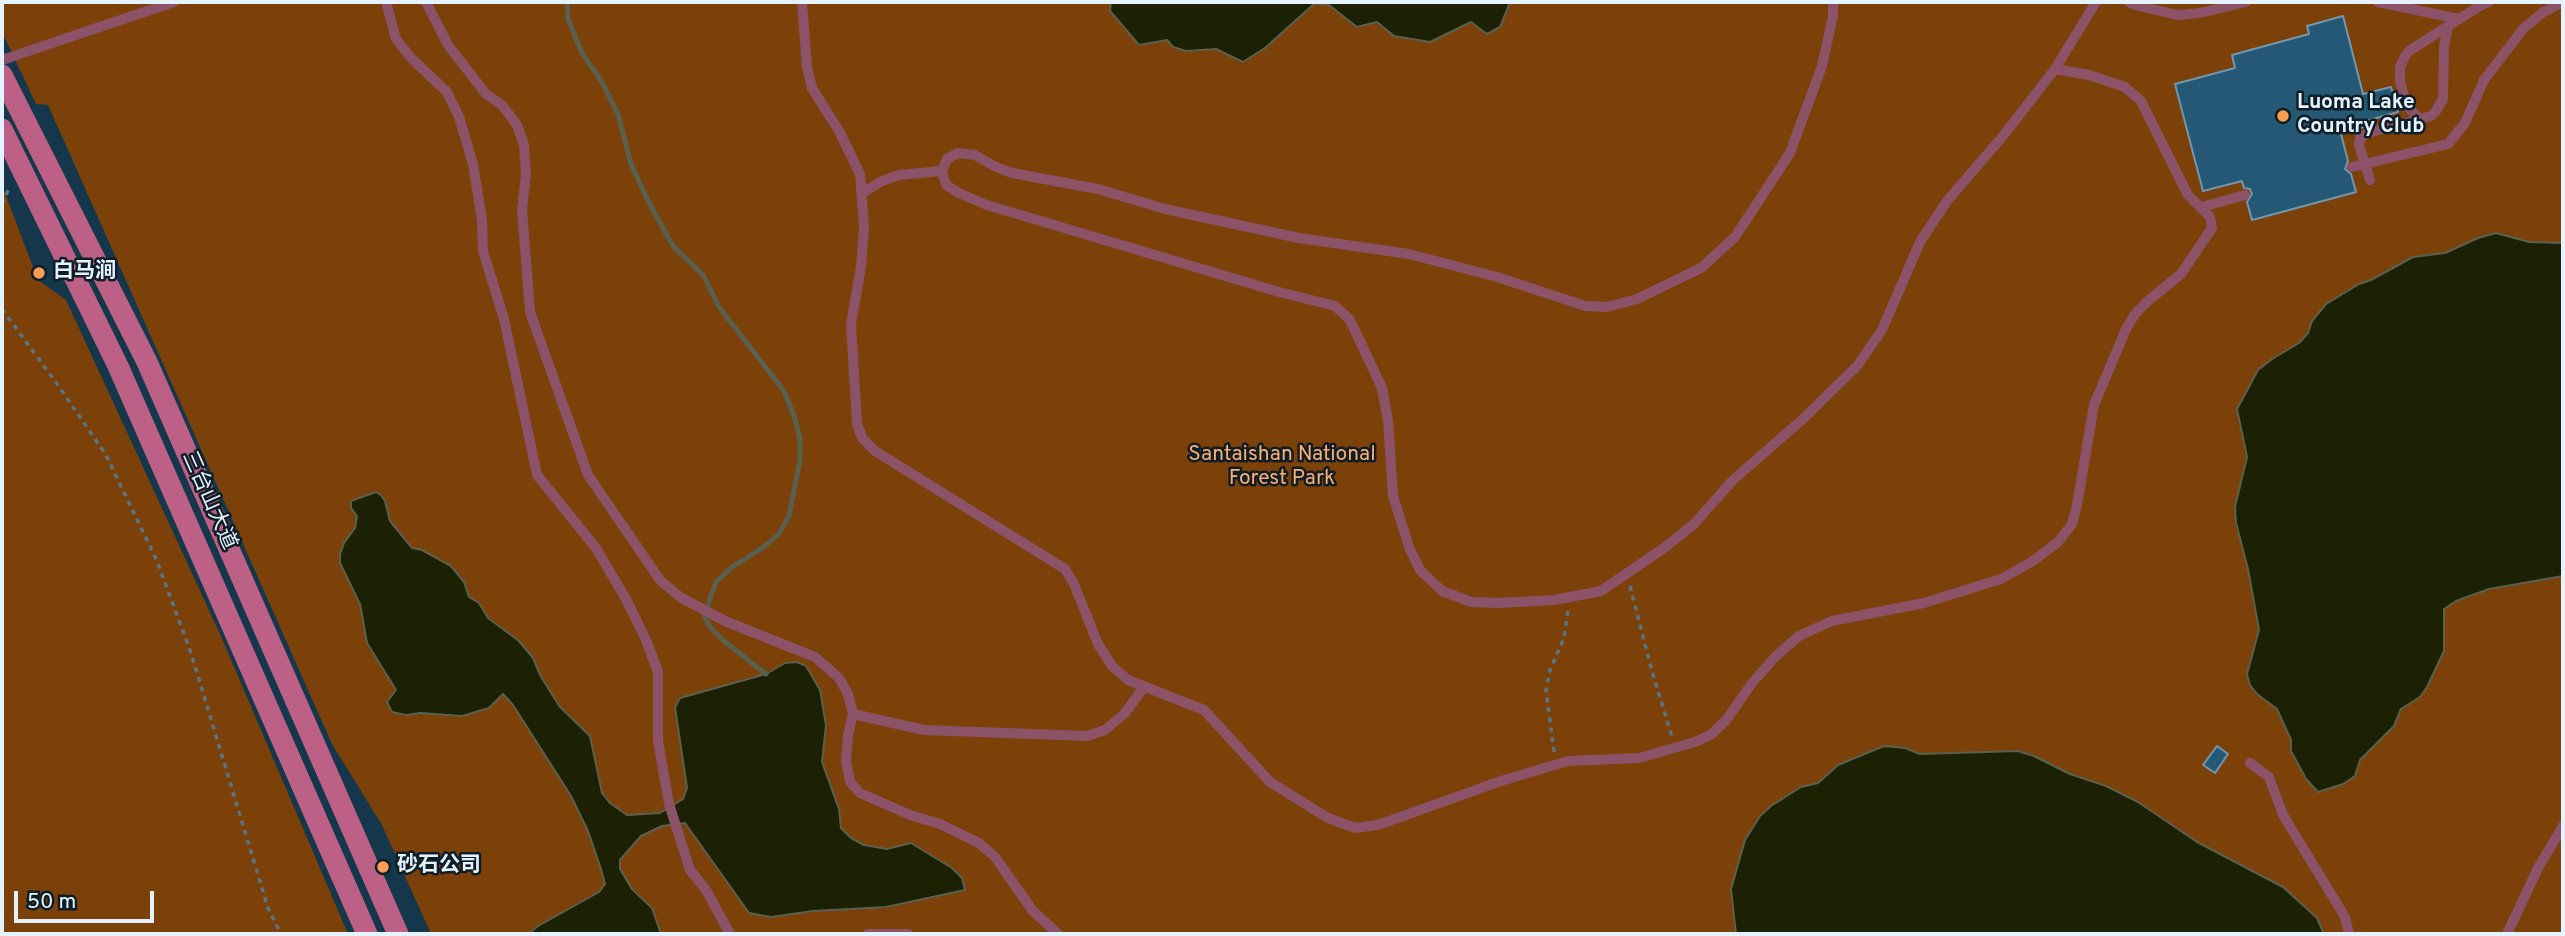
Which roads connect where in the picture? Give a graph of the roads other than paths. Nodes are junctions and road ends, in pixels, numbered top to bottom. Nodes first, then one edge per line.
1 (174, 2) edge
2 (386, 2) edge
3 (426, 2) edge
4 (802, 2) edge
5 (1833, 2) edge
6 (2095, 2) edge
7 (2129, 2) edge
8 (2246, 2) edge
9 (2378, 2) edge
10 (2489, 2) edge
11 (2563, 2) edge
12 (2459, 19) junction
13 (2448, 26) junction
14 (2, 60) edge
15 (2055, 69) junction
16 (2, 75) edge
17 (2420, 119) junction
18 (3, 135) edge
19 (2365, 163) junction
20 (2352, 167) dead end
21 (942, 171) junction
22 (2370, 180) dead end
23 (862, 193) junction
24 (2245, 195) dead end
25 (2202, 206) junction
26 (1144, 687) junction
27 (853, 714) junction
28 (2250, 763) dead end
29 (2563, 827) edge
30 (367, 934) edge
31 (398, 934) edge
32 (730, 934) edge
33 (868, 934) edge
34 (908, 934) edge
35 (1058, 934) edge
36 (2349, 934) edge
37 (2507, 934) edge

1 - 14 lane
2 - 32 lane
3 - 27 lane
4 - 23 lane
5 - 21 lane
6 - 15 lane
7 - 8 lane
9 - 12 lane
10 - 12 lane
11 - 19 lane
12 - 13 lane
13 - 17 lane
13 - 17 lane
15 - 21 lane
15 - 25 lane
16 - 31 main road, 三台山大道
17 - 19 lane
18 - 30 main road, 三台山大道
19 - 20 lane
19 - 22 lane
21 - 23 lane
23 - 26 lane
24 - 25 lane
25 - 26 lane
26 - 27 lane
27 - 35 lane
28 - 36 lane
29 - 37 lane
33 - 34 lane

